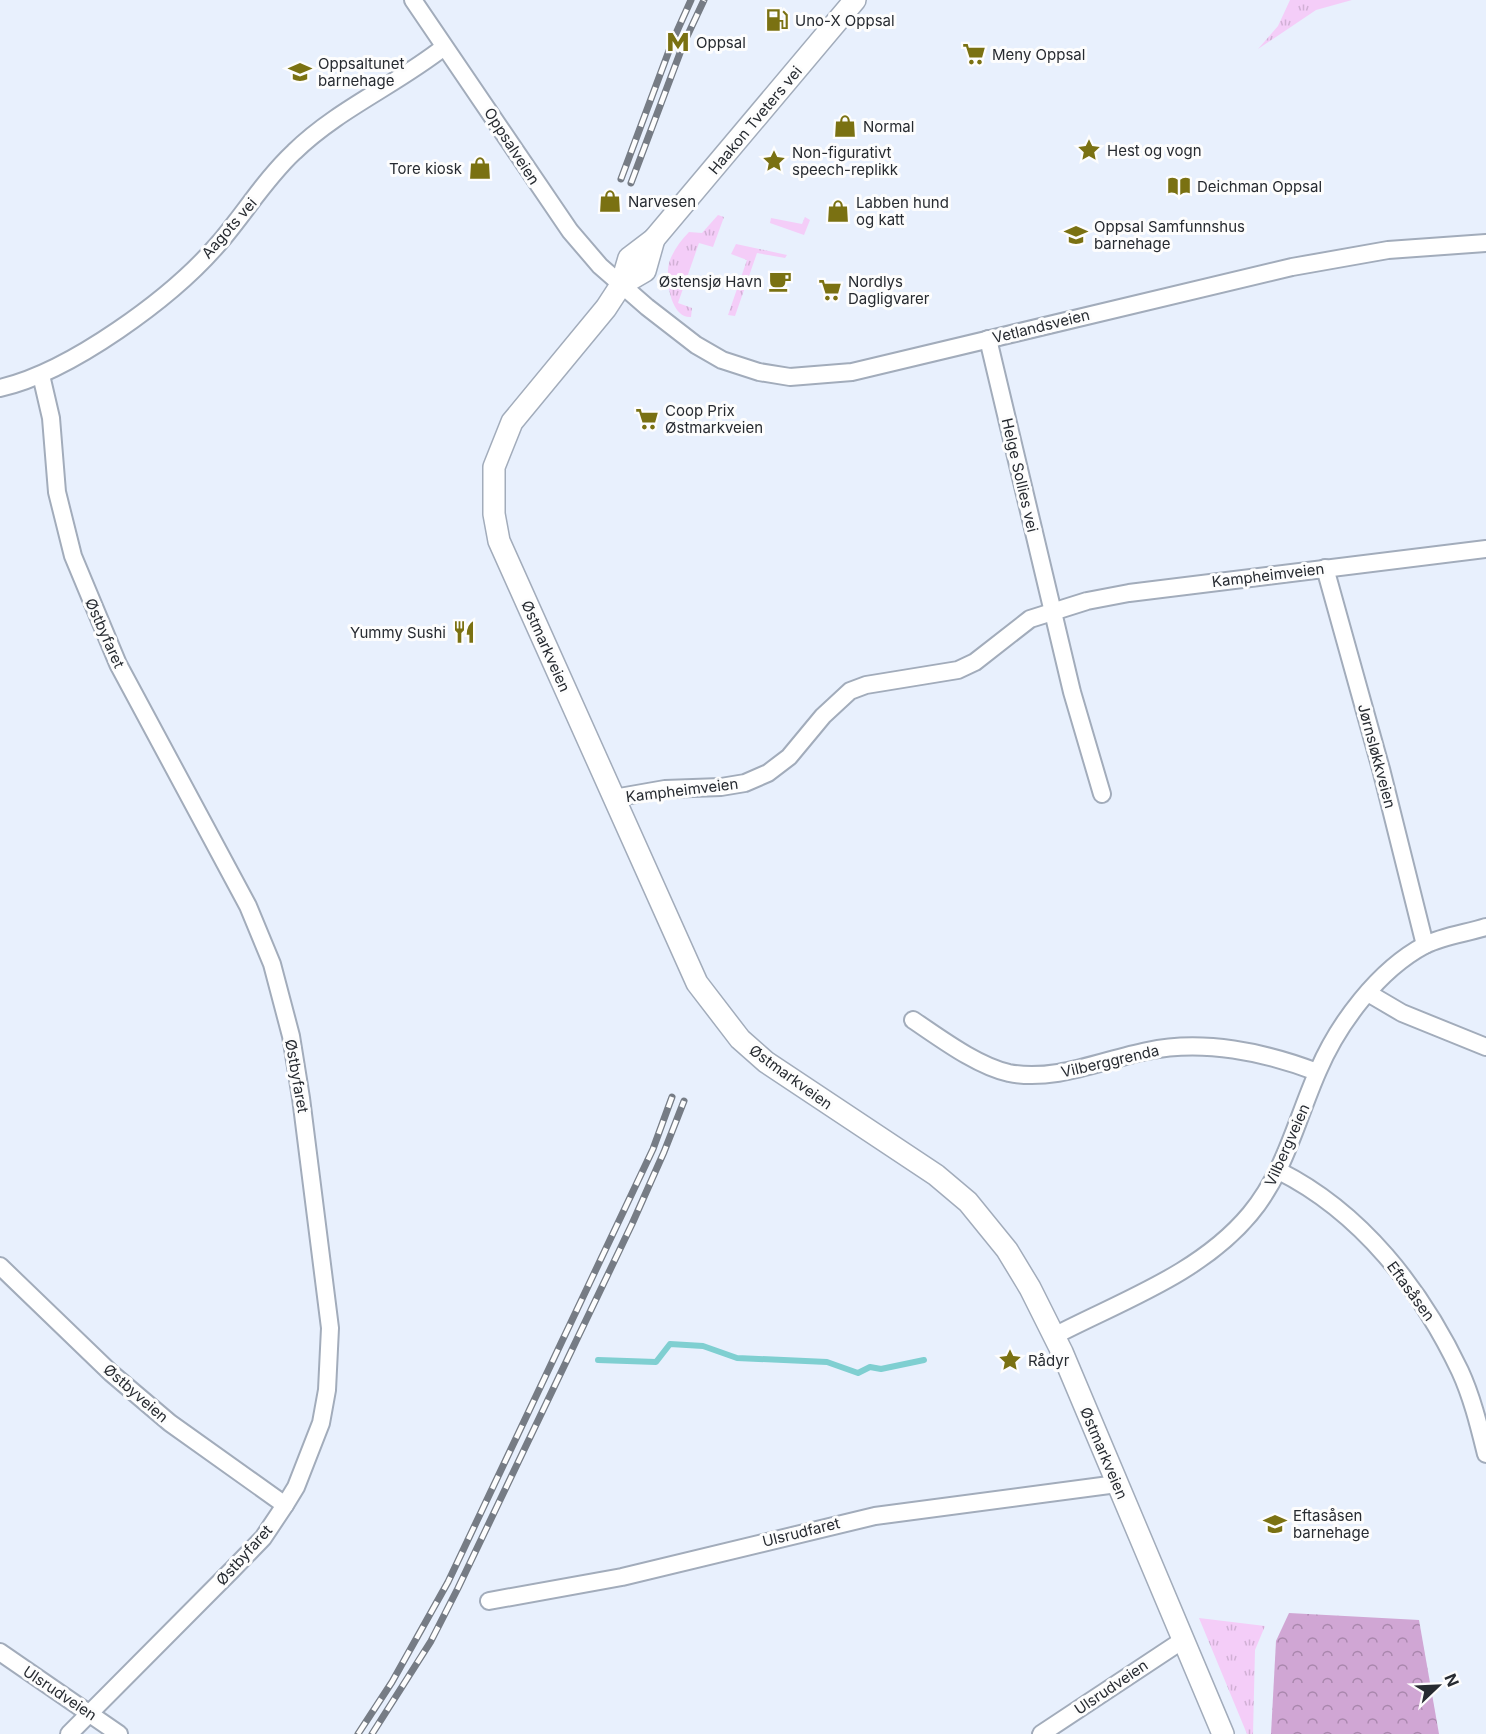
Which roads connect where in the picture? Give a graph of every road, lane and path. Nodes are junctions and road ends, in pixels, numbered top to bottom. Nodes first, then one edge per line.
1 (413, 0) edge
2 (855, 0) edge
3 (444, 47) junction
4 (1486, 243) edge
5 (621, 285) junction
6 (988, 339) junction
7 (41, 375) junction
8 (0, 388) edge
9 (1486, 549) edge
10 (1325, 568) junction
11 (1052, 612) junction
12 (1102, 794) dead end
13 (614, 798) junction
14 (1486, 927) edge
15 (1425, 945) junction
16 (1368, 993) junction
17 (913, 1020) dead end
18 (1486, 1047) edge
19 (1317, 1072) junction
20 (1279, 1171) junction
21 (0, 1266) edge
22 (1054, 1336) junction
23 (1486, 1454) edge
24 (1117, 1484) junction
25 (285, 1505) junction
26 (489, 1601) dead end
27 (1183, 1640) junction
28 (0, 1652) edge
29 (89, 1713) junction
30 (69, 1734) edge
31 (119, 1734) edge
32 (1041, 1734) edge
33 (1223, 1734) edge

1 - 3 street, Oppsalveien
2 - 5 street, Haakon Tveters vei
3 - 5 street, Oppsalveien
3 - 7 street, Aagots vei
4 - 6 street, Vetlandsveien
5 - 6 street, Vetlandsveien
5 - 13 street, Østmarkveien
6 - 11 street, Helge Sollies vei
7 - 8 street, Aagots vei
7 - 25 street, Østbyfaret
9 - 10 street, Kampheimveien
10 - 11 street, Kampheimveien
10 - 15 street, Jørnsløkkveien
11 - 12 street
11 - 13 street, Kampheimveien
13 - 22 street, Østmarkveien
14 - 15 street, Vilbergveien
15 - 16 street, Vilbergveien
16 - 18 street
16 - 19 street, Vilbergveien
17 - 19 street, Vilberggrenda
19 - 20 street, Vilbergveien
20 - 22 street, Vilbergveien
20 - 23 street, Eftasåsen
21 - 25 street, Østbyveien
22 - 24 street, Østmarkveien
24 - 26 street, Ulsrudfaret
24 - 27 street, Østmarkveien
25 - 29 street, Østbyfaret
27 - 32 street, Ulsrudveien
27 - 33 street, Østmarkveien
28 - 29 street, Ulsrudveien
29 - 30 street, Østbyfaret
29 - 31 street, Ulsrudveien

